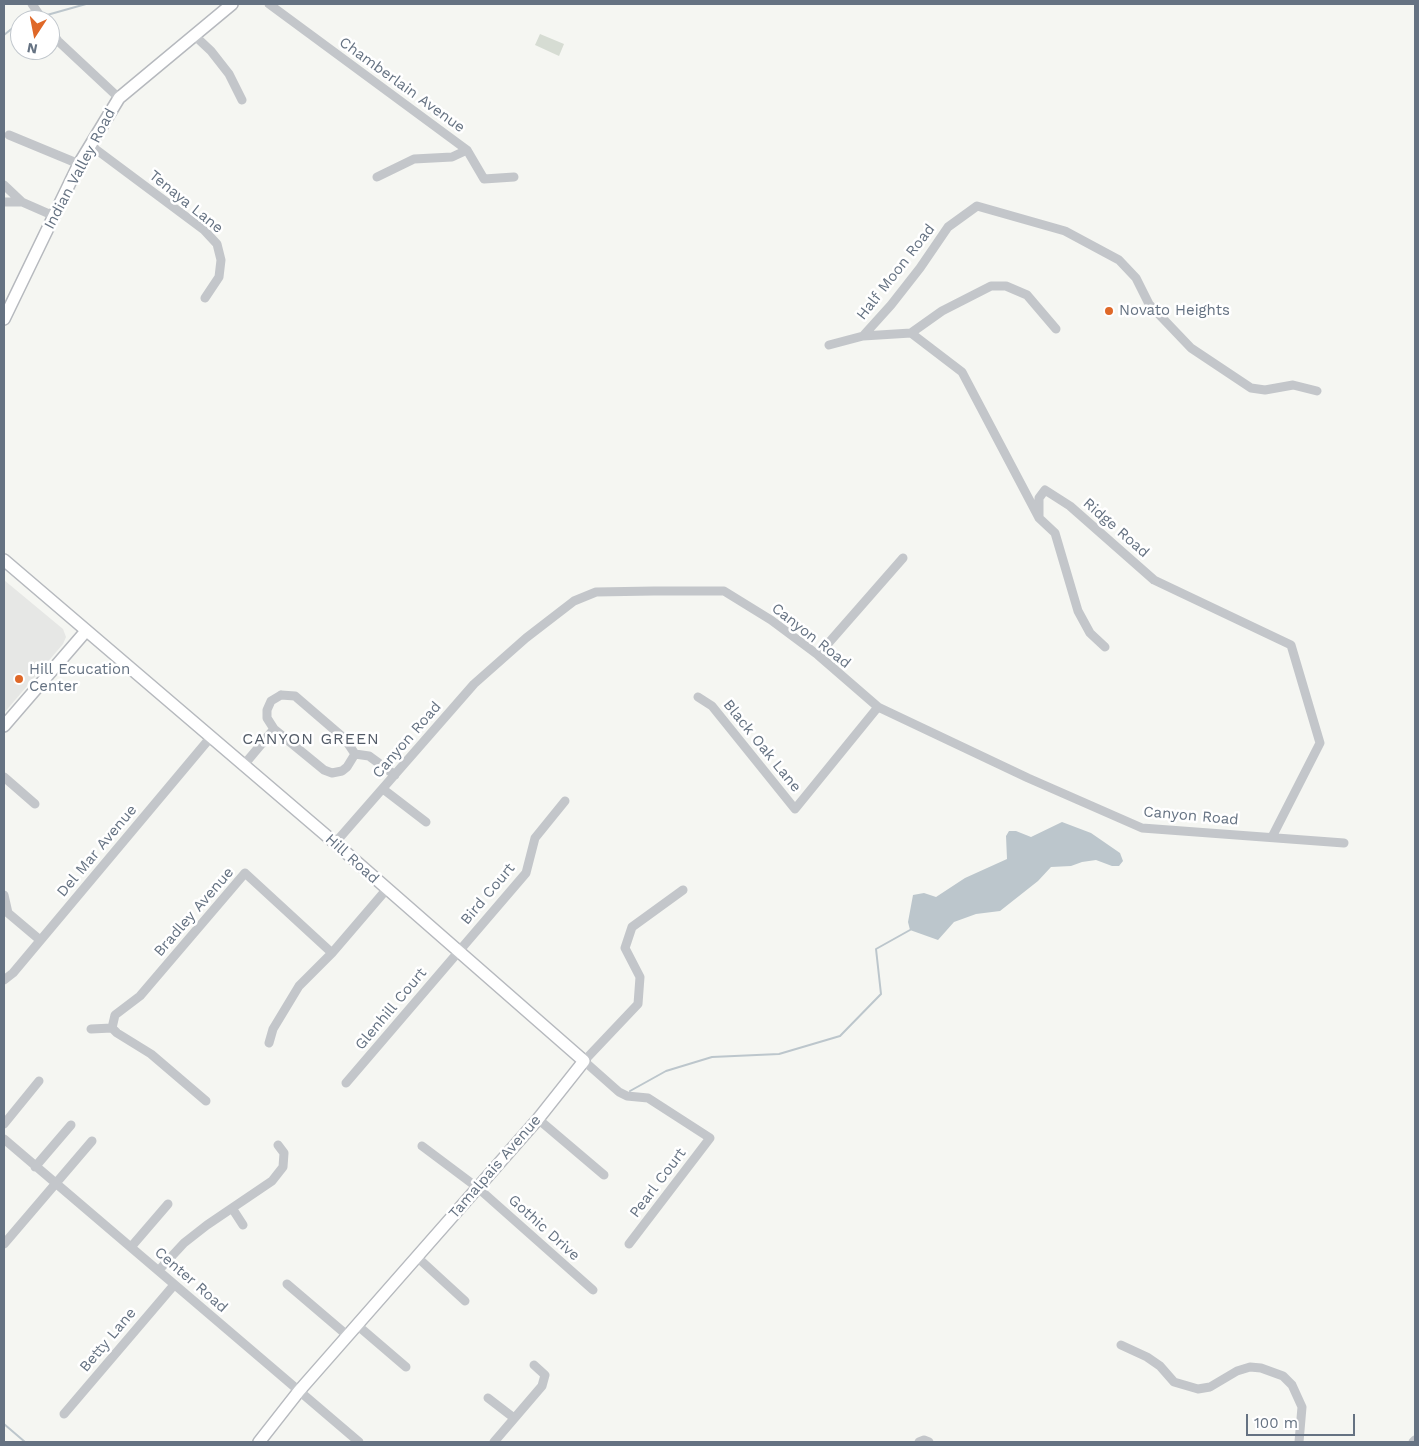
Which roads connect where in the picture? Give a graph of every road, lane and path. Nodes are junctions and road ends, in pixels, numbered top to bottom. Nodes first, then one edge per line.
1 (232, 4) edge
2 (269, 4) edge
3 (194, 35) junction
4 (60, 43) edge
5 (119, 98) junction
6 (242, 100) dead end
7 (10, 136) dead end
8 (90, 145) junction
9 (467, 150) junction
10 (79, 164) junction
11 (377, 177) dead end
12 (514, 177) dead end
13 (4, 185) edge
14 (4, 202) edge
15 (22, 202) junction
16 (54, 216) junction
17 (205, 298) dead end
18 (4, 319) edge
19 (1056, 329) dead end
20 (912, 333) junction
21 (863, 336) junction
22 (829, 345) dead end
23 (1317, 391) dead end
24 (1039, 518) junction
25 (903, 558) dead end
26 (4, 560) edge
27 (86, 631) junction
28 (1105, 647) dead end
29 (818, 655) junction
30 (698, 697) dead end
31 (878, 708) junction
32 (4, 726) edge
33 (274, 729) junction
34 (210, 738) junction
35 (355, 754) junction
36 (244, 766) junction
37 (4, 776) edge
38 (395, 776) junction
39 (383, 788) junction
40 (565, 801) dead end
41 (35, 804) dead end
42 (426, 822) dead end
43 (1272, 836) junction
44 (335, 843) junction
45 (1344, 843) dead end
46 (386, 890) junction
47 (683, 890) dead end
48 (4, 895) edge
49 (40, 940) junction
50 (458, 952) junction
51 (332, 953) junction
52 (4, 980) edge
53 (112, 1028) junction
54 (91, 1029) dead end
55 (269, 1043) dead end
56 (584, 1061) junction
57 (39, 1081) dead end
58 (346, 1083) dead end
59 (206, 1101) dead end
60 (538, 1119) junction
61 (4, 1124) edge
62 (71, 1125) dead end
63 (710, 1138) joint
64 (4, 1139) edge
65 (92, 1141) dead end
66 (278, 1145) dead end
67 (422, 1146) dead end
68 (35, 1166) junction
69 (604, 1175) dead end
70 (56, 1184) junction
71 (478, 1188) junction
72 (168, 1204) dead end
73 (232, 1208) junction
74 (242, 1225) dead end
75 (4, 1244) edge
76 (629, 1244) dead end
77 (131, 1247) junction
78 (417, 1257) junction
79 (159, 1270) junction
80 (287, 1284) dead end
81 (174, 1285) junction
82 (593, 1290) dead end
83 (465, 1301) dead end
84 (357, 1325) junction
85 (348, 1336) junction
86 (1121, 1345) dead end
87 (534, 1365) dead end
88 (406, 1367) dead end
89 (299, 1391) junction
90 (488, 1398) dead end
91 (64, 1414) dead end
92 (514, 1418) junction
93 (259, 1442) edge
94 (359, 1442) edge
95 (494, 1442) edge
96 (919, 1442) edge
97 (929, 1442) edge
98 (1299, 1442) edge

1 - 3 street, Indian Valley Road
2 - 9 street, Chamberlain Avenue
3 - 5 street, Indian Valley Road
3 - 6 street
4 - 5 street
5 - 8 street, Indian Valley Road
7 - 10 street
8 - 10 street, Indian Valley Road
8 - 17 street, Tenaya Lane
9 - 11 street
9 - 12 street, Chamberlain Avenue
10 - 16 street, Indian Valley Road
13 - 15 street
14 - 15 street
15 - 16 street
16 - 18 street, Indian Valley Road
19 - 20 street
20 - 21 street
20 - 24 street
21 - 22 street
21 - 23 street, Half Moon Road
24 - 28 street
24 - 43 street, Ridge Road
25 - 29 street
26 - 27 street, Hill Road
27 - 32 street
27 - 34 street, Hill Road
29 - 31 street, Canyon Road
29 - 38 street, Canyon Road
30 - 31 street, Black Oak Lane
31 - 43 street, Canyon Road
33 - 35 street
33 - 35 street
33 - 36 street
34 - 36 street, Hill Road
34 - 49 street, Del Mar Avenue
35 - 38 street
36 - 44 street, Hill Road
37 - 41 street
38 - 39 street, Canyon Road
39 - 42 street
39 - 44 street, Canyon Road
40 - 50 street, Bird Court
43 - 45 street, Canyon Road
44 - 46 street, Hill Road
46 - 50 street, Hill Road
46 - 51 street
47 - 56 street, Tamalpais Avenue
48 - 49 street
49 - 52 street, Del Mar Avenue
50 - 56 street, Hill Road
50 - 58 street, Glenhill Court
51 - 53 street, Bradley Avenue
51 - 55 street
53 - 54 street
53 - 59 street
56 - 60 street, Tamalpais Avenue
56 - 63 street, Hill Road
57 - 61 street
60 - 69 street
60 - 71 street, Tamalpais Avenue
62 - 68 street
63 - 76 street, Pearl Court
64 - 68 street, Center Road
65 - 70 street
66 - 73 street
67 - 71 street, Gothic Drive
68 - 70 street, Center Road
70 - 75 street
70 - 77 street, Center Road
71 - 78 street, Tamalpais Avenue
71 - 82 street, Gothic Drive
72 - 77 street
73 - 74 street
73 - 79 street
77 - 79 street, Center Road
78 - 83 street
78 - 84 street, Tamalpais Avenue
79 - 81 street, Center Road
80 - 85 street
81 - 89 street, Center Road
81 - 91 street, Betty Lane
84 - 85 street, Tamalpais Avenue
84 - 88 street
85 - 89 street, Tamalpais Avenue
86 - 98 street
87 - 92 street
89 - 93 street, Tamalpais Avenue
89 - 94 street, Center Road
90 - 92 street
92 - 95 street
96 - 97 street

